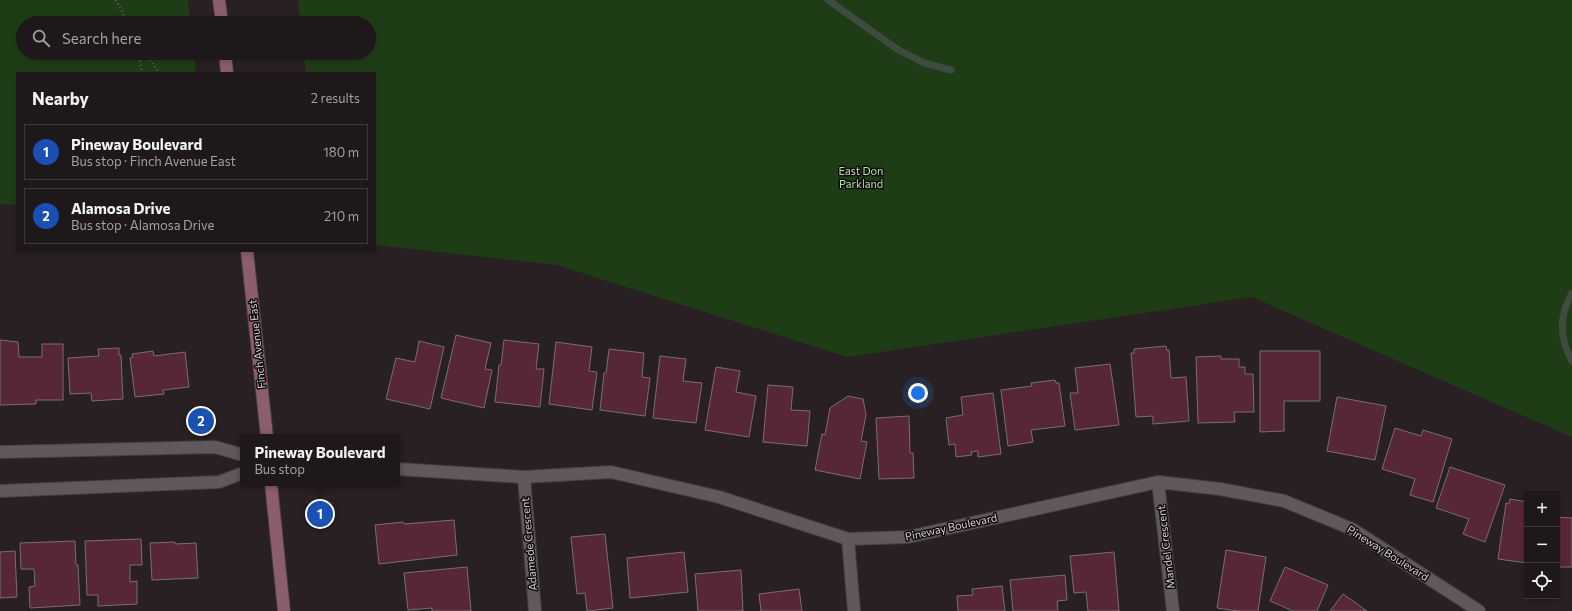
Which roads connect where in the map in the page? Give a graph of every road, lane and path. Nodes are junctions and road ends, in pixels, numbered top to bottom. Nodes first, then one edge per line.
1 (116, 0) edge
2 (219, 0) edge
3 (124, 16) edge
4 (221, 16) edge
5 (139, 60) edge
6 (151, 60) edge
7 (226, 60) edge
8 (142, 72) edge
9 (158, 72) edge
10 (227, 72) edge
11 (246, 252) edge
12 (267, 434) edge
13 (0, 452) edge
14 (240, 454) edge
15 (400, 470) edge
16 (240, 474) edge
17 (524, 477) junction
18 (1158, 482) junction
19 (271, 486) edge
20 (0, 490) edge
21 (848, 539) junction
22 (284, 611) edge
23 (536, 611) edge
24 (854, 611) edge
25 (1173, 611) edge
26 (1479, 611) edge

1 - 3 path
2 - 4 main road
5 - 8 path
6 - 9 path
7 - 10 main road
11 - 12 main road, Finch Avenue East
13 - 14 street
15 - 17 street, Pineway Boulevard
16 - 20 street
17 - 21 street, Pineway Boulevard
17 - 23 street, Adamede Crescent
18 - 21 street, Pineway Boulevard
18 - 25 street, Mandel Crescent
18 - 26 street, Pineway Boulevard
19 - 22 main road
21 - 24 street

